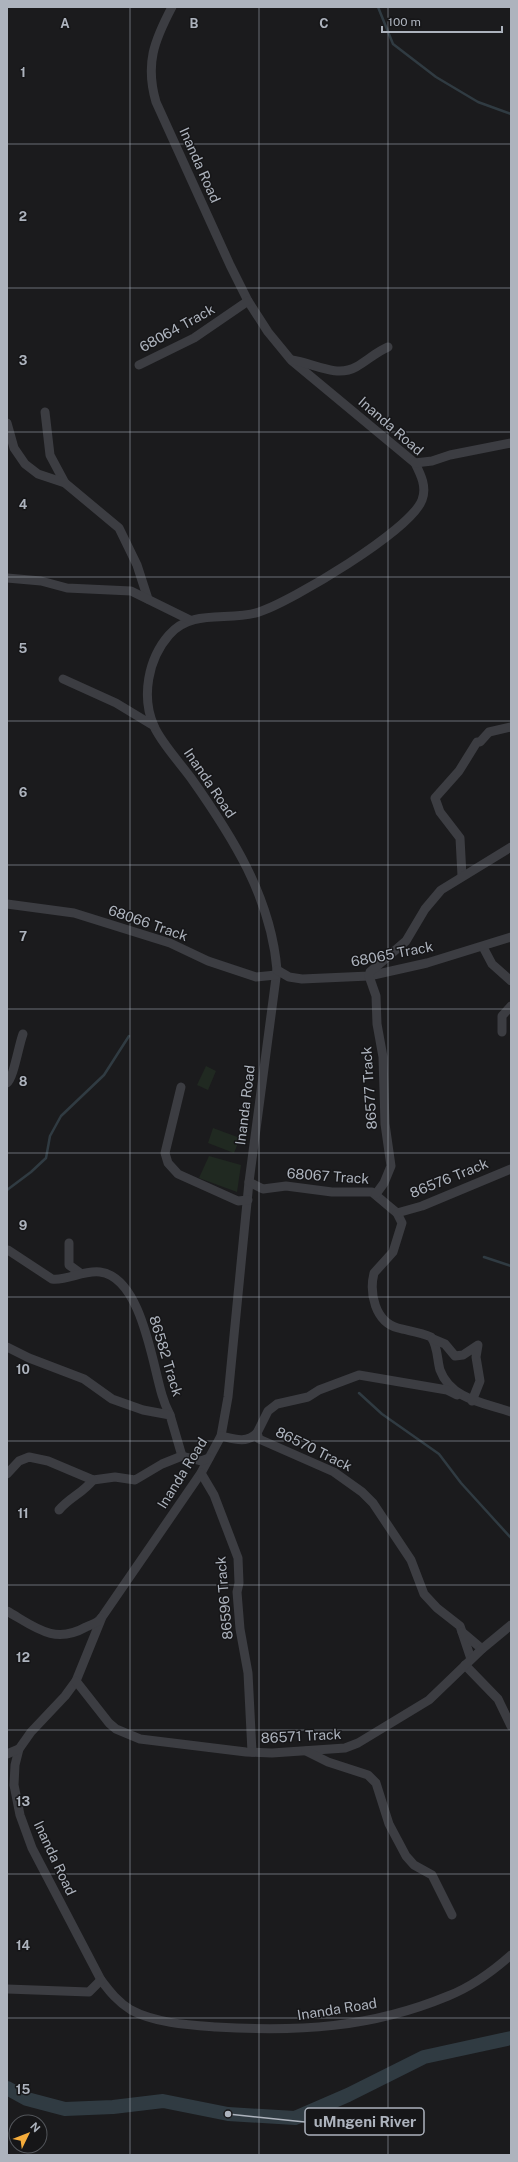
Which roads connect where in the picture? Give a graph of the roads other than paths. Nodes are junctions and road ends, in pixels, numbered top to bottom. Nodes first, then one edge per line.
1 (172, 7) edge
2 (248, 301) junction
3 (388, 347) dead end
4 (291, 360) junction
5 (139, 365) dead end
6 (45, 412) dead end
7 (7, 423) edge
8 (511, 444) edge
9 (415, 463) junction
10 (65, 483) junction
11 (7, 578) edge
12 (148, 599) junction
13 (190, 620) junction
14 (63, 679) dead end
15 (154, 726) junction
16 (511, 727) edge
17 (511, 846) edge
18 (462, 876) junction
19 (7, 904) edge
20 (511, 937) edge
21 (483, 947) junction
22 (277, 973) junction
23 (369, 976) junction
24 (511, 981) edge
25 (511, 1006) edge
26 (502, 1032) dead end
27 (23, 1034) dead end
28 (7, 1083) edge
29 (181, 1087) dead end
30 (511, 1169) edge
31 (249, 1182) junction
32 (376, 1194) junction
33 (248, 1200) junction
34 (397, 1213) junction
35 (69, 1243) dead end
36 (8, 1250) edge
37 (80, 1273) junction
38 (433, 1339) junction
39 (7, 1347) edge
40 (469, 1399) junction
41 (511, 1412) edge
42 (170, 1415) junction
43 (257, 1433) junction
44 (221, 1436) junction
45 (182, 1456) junction
46 (209, 1458) junction
47 (201, 1473) junction
48 (7, 1474) edge
49 (93, 1480) junction
50 (60, 1510) dead end
51 (7, 1611) edge
52 (102, 1617) junction
53 (511, 1625) edge
54 (462, 1632) junction
55 (482, 1649) junction
56 (468, 1662) junction
57 (76, 1681) junction
58 (511, 1726) edge
59 (19, 1749) junction
60 (306, 1751) junction
61 (252, 1752) junction
62 (7, 1754) edge
63 (452, 1915) dead end
64 (511, 1954) edge
65 (101, 1980) junction
66 (7, 1989) edge

1 - 2 street, Inanda Road
2 - 4 street, Inanda Road
2 - 5 street, 68064 Track
3 - 4 street
4 - 9 street, Inanda Road
6 - 10 street
7 - 10 street
8 - 9 street
9 - 13 street, Inanda Road
10 - 12 street
11 - 12 street
12 - 13 street
13 - 15 street, Inanda Road
14 - 15 street
15 - 22 street, Inanda Road
16 - 18 street
17 - 18 street
18 - 23 street
19 - 22 street, 68066 Track
20 - 21 street, 68065 Track
21 - 23 street, 68065 Track
21 - 24 street
22 - 23 street, 68065 Track
22 - 31 street, Inanda Road
23 - 32 street, 86577 Track
25 - 26 street
27 - 28 street
29 - 33 street
30 - 34 street, 86576 Track
31 - 32 street, 68067 Track
31 - 33 street, Inanda Road
32 - 34 street, 68067 Track
33 - 44 street, Inanda Road
34 - 38 street
35 - 37 street
36 - 37 street, 86582 Track
37 - 42 street, 86582 Track
38 - 40 street
38 - 40 street
39 - 42 street
40 - 41 street
40 - 43 street
42 - 45 street, 86582 Track
43 - 44 street, 86570 Track
43 - 54 street, 86570 Track
44 - 46 street, Inanda Road
45 - 46 street
45 - 49 street
46 - 47 street, Inanda Road
47 - 52 street, Inanda Road
47 - 61 street, 86596 Track
48 - 49 street
49 - 50 street
51 - 52 street
52 - 57 street, Inanda Road
53 - 55 street, 86571 Track
54 - 55 street
54 - 56 street, 86570 Track
55 - 56 street, 86571 Track
56 - 58 street, 86570 Track
56 - 60 street, 86571 Track
57 - 59 street, Inanda Road
57 - 61 street, 86571 Track
59 - 62 street
59 - 65 street, Inanda Road
60 - 61 street, 86571 Track
60 - 63 street
64 - 65 street, Inanda Road
65 - 66 street

